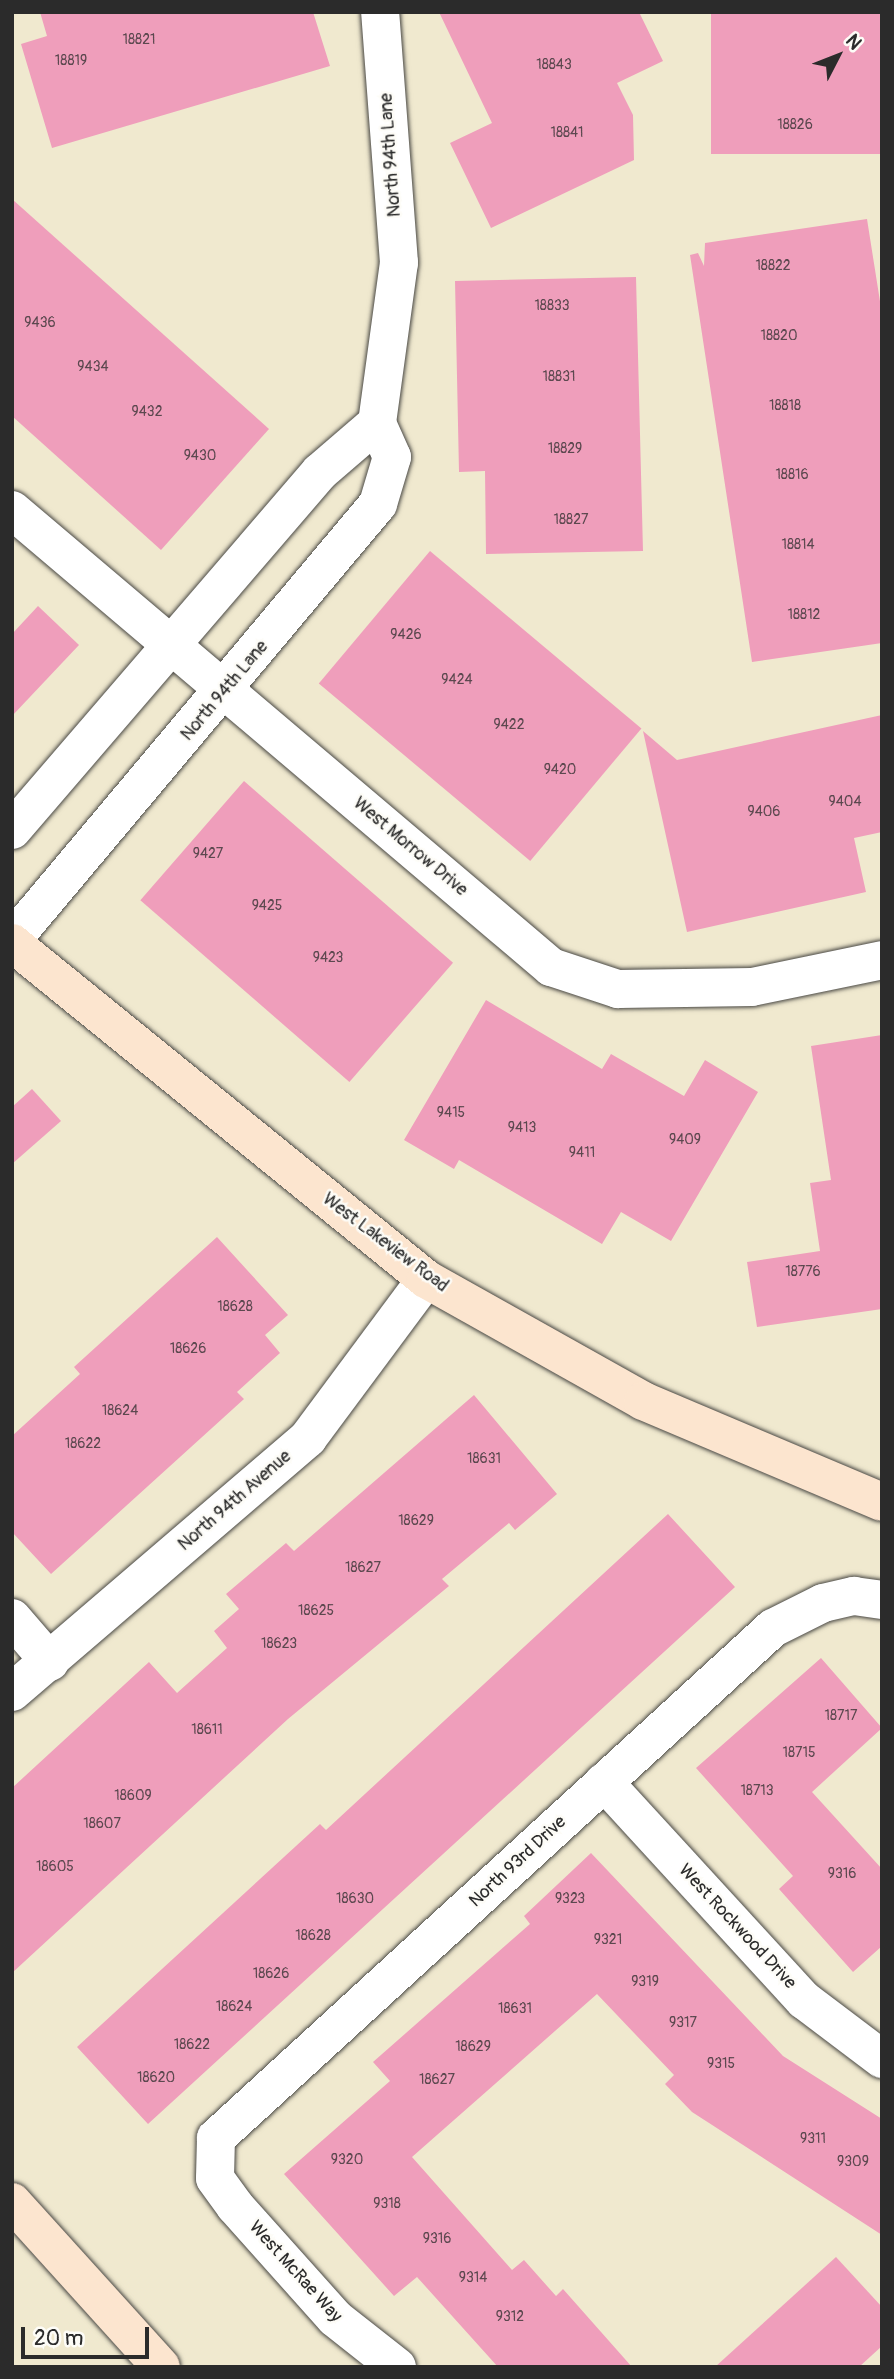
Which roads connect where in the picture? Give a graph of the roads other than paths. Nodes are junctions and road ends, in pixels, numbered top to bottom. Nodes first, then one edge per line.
1 (380, 12) edge
2 (377, 423) junction
3 (12, 510) edge
4 (172, 645) junction
5 (226, 691) junction
6 (12, 830) edge
7 (12, 942) edge
8 (882, 960) edge
9 (426, 1279) junction
10 (882, 1502) edge
11 (868, 1598) edge
12 (12, 1618) edge
13 (50, 1662) junction
14 (12, 1692) edge
15 (604, 1782) junction
16 (882, 2059) edge
17 (212, 2162) joint
18 (12, 2202) edge
19 (161, 2367) edge
20 (397, 2367) edge

1 - 2 street, North 94th Lane
2 - 4 street
2 - 5 street, North 94th Lane
3 - 4 street, West Morrow Drive
4 - 5 street, West Morrow Drive
4 - 6 street
5 - 7 street, North 94th Lane
5 - 8 street, West Morrow Drive
7 - 9 street, West Lakeview Road
9 - 10 street, West Lakeview Road
9 - 13 street, North 94th Avenue
11 - 15 street, North 93rd Drive
12 - 13 street
13 - 14 street, North 94th Avenue
15 - 16 street, West Rockwood Drive
15 - 17 street, North 93rd Drive
17 - 20 street, West McRae Way
18 - 19 street

